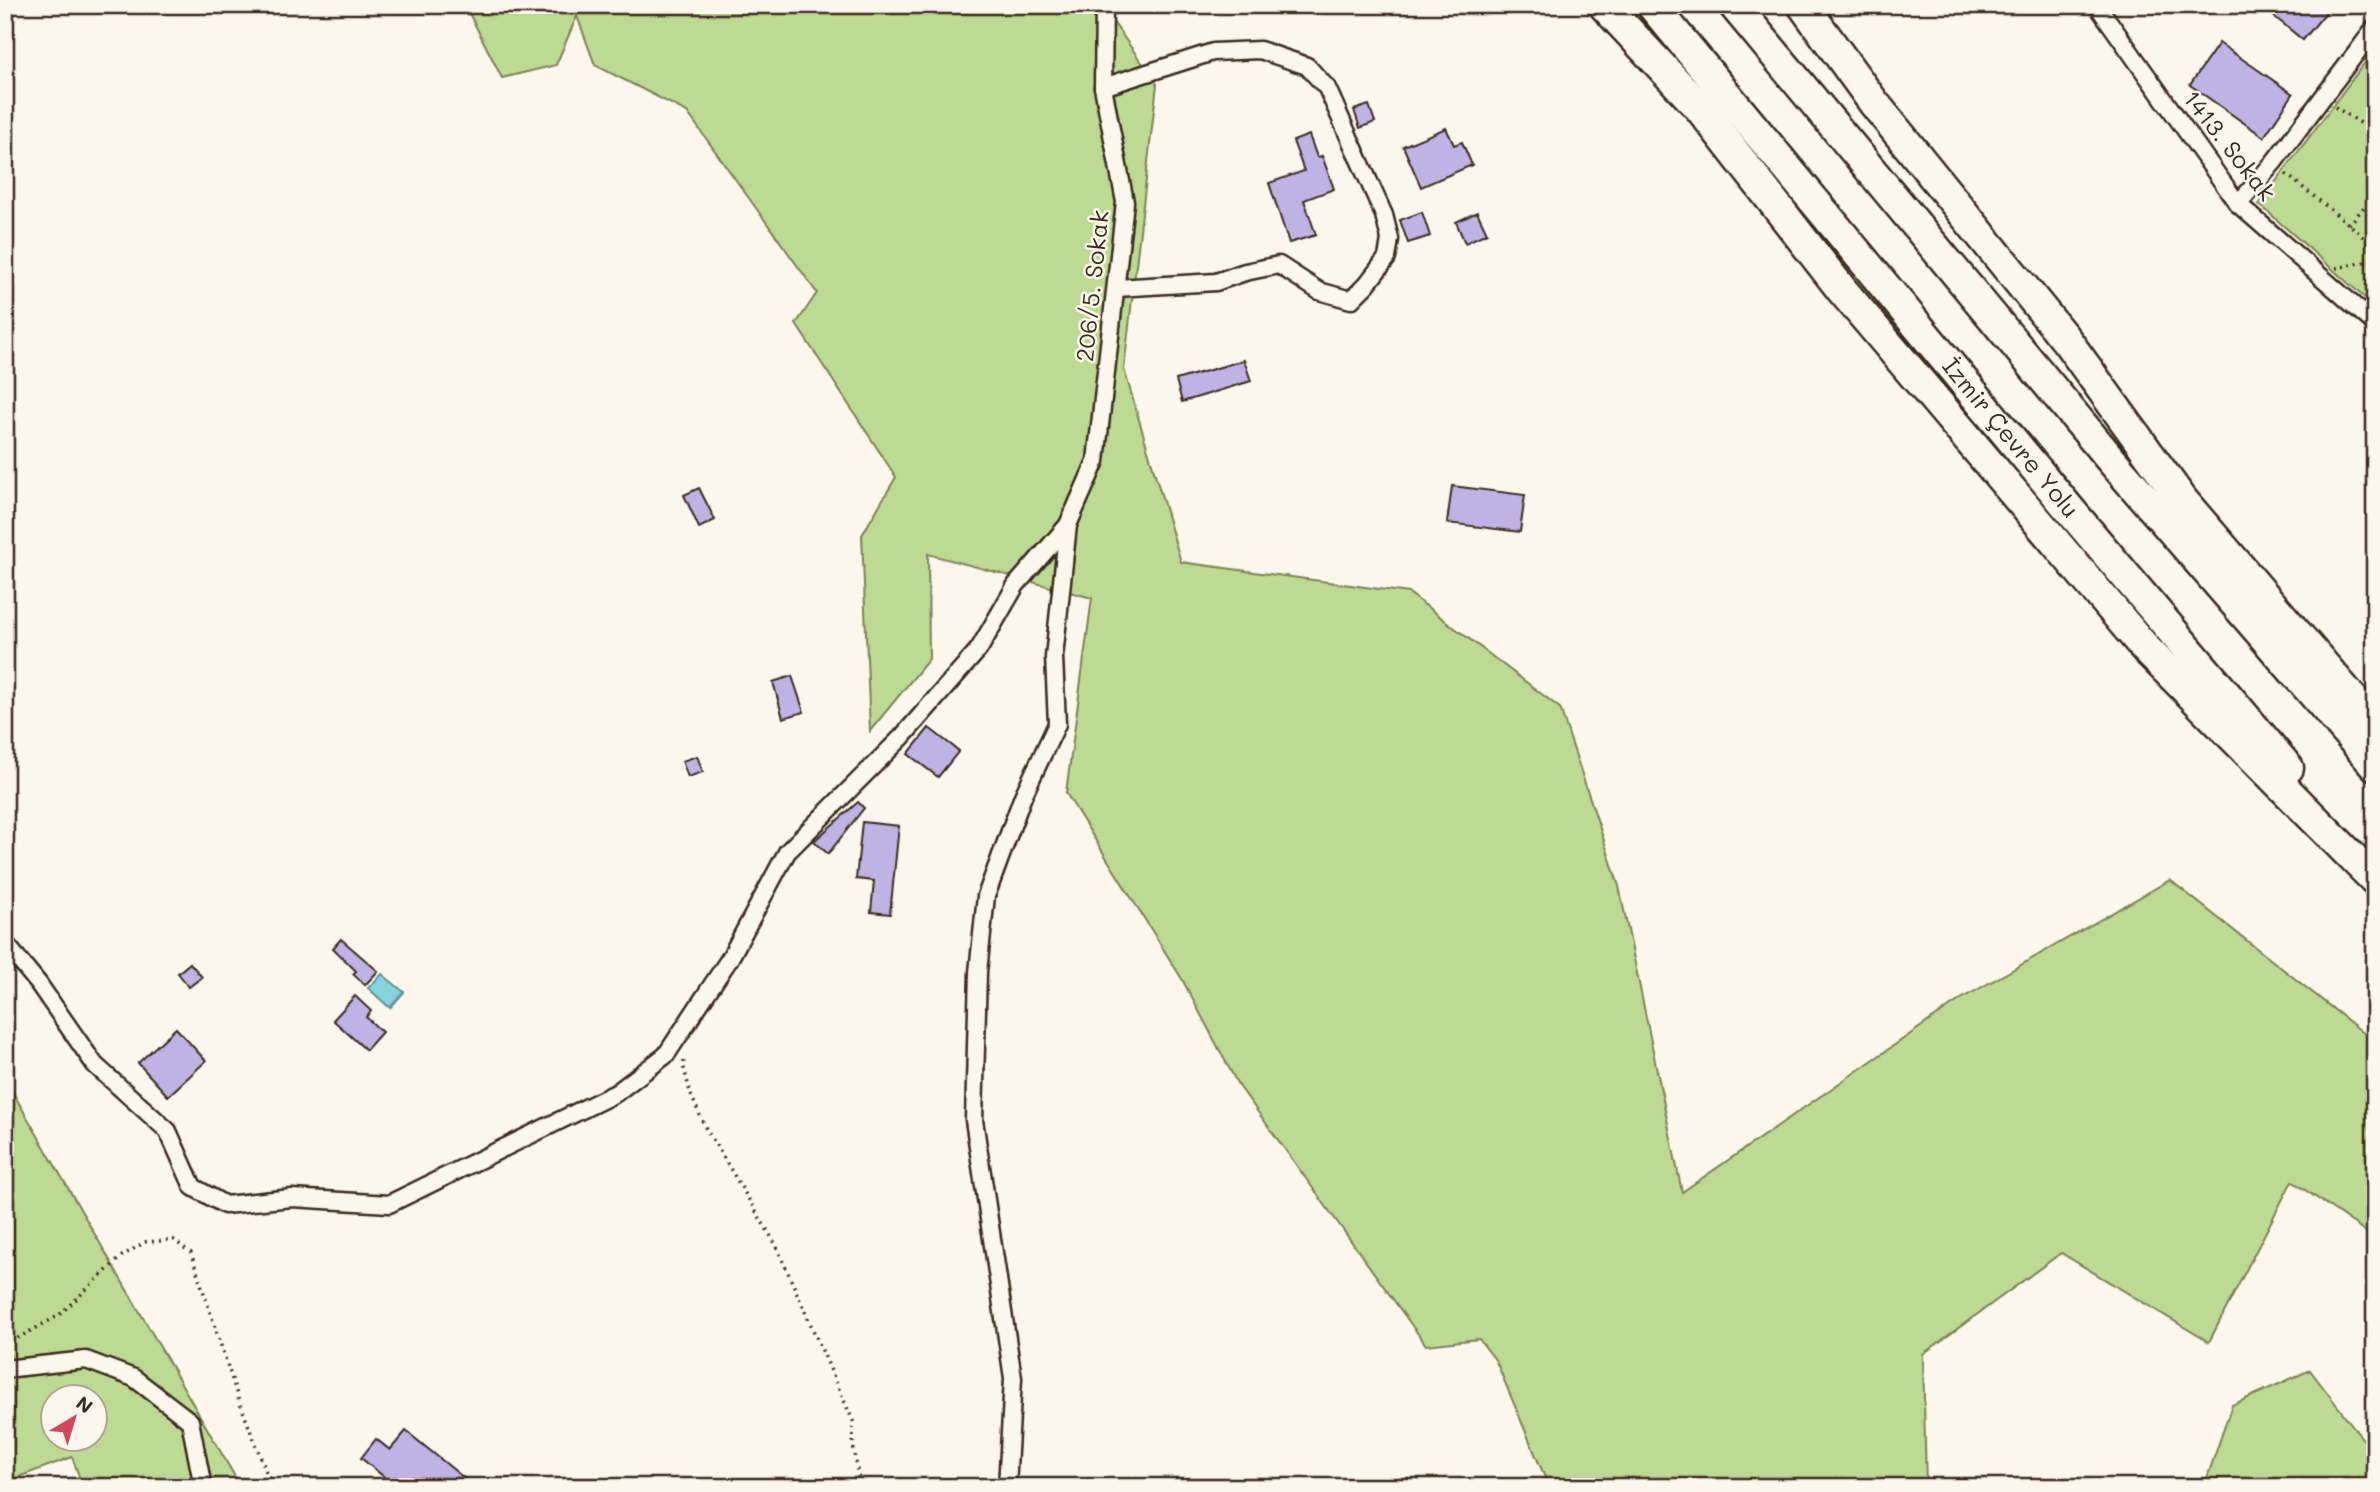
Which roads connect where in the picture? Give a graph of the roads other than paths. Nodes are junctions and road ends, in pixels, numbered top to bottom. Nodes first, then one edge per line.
1 (1104, 5) edge
2 (1604, 5) edge
3 (1652, 5) edge
4 (1734, 5) edge
5 (1803, 5) edge
6 (2097, 5) edge
7 (2375, 28) edge
8 (1103, 87) junction
9 (2238, 204) junction
10 (1116, 288) junction
11 (2375, 324) edge
12 (1068, 526) junction
13 (2375, 725) edge
14 (2375, 765) edge
15 (2375, 864) edge
16 (2375, 880) edge
17 (5, 943) edge
18 (5, 1369) edge
19 (203, 1487) edge
20 (1007, 1487) edge

1 - 8 street, 206/5. Sokak
2 - 16 highway
3 - 15 highway, İzmir Çevre Yolu
4 - 14 highway
5 - 13 highway
6 - 9 street, 1413. Sokak
7 - 9 street
8 - 10 street, 206/5. Sokak
8 - 10 street
9 - 11 street, 1413. Sokak
10 - 12 street, 206/5. Sokak
12 - 17 street
12 - 20 street
18 - 19 street

